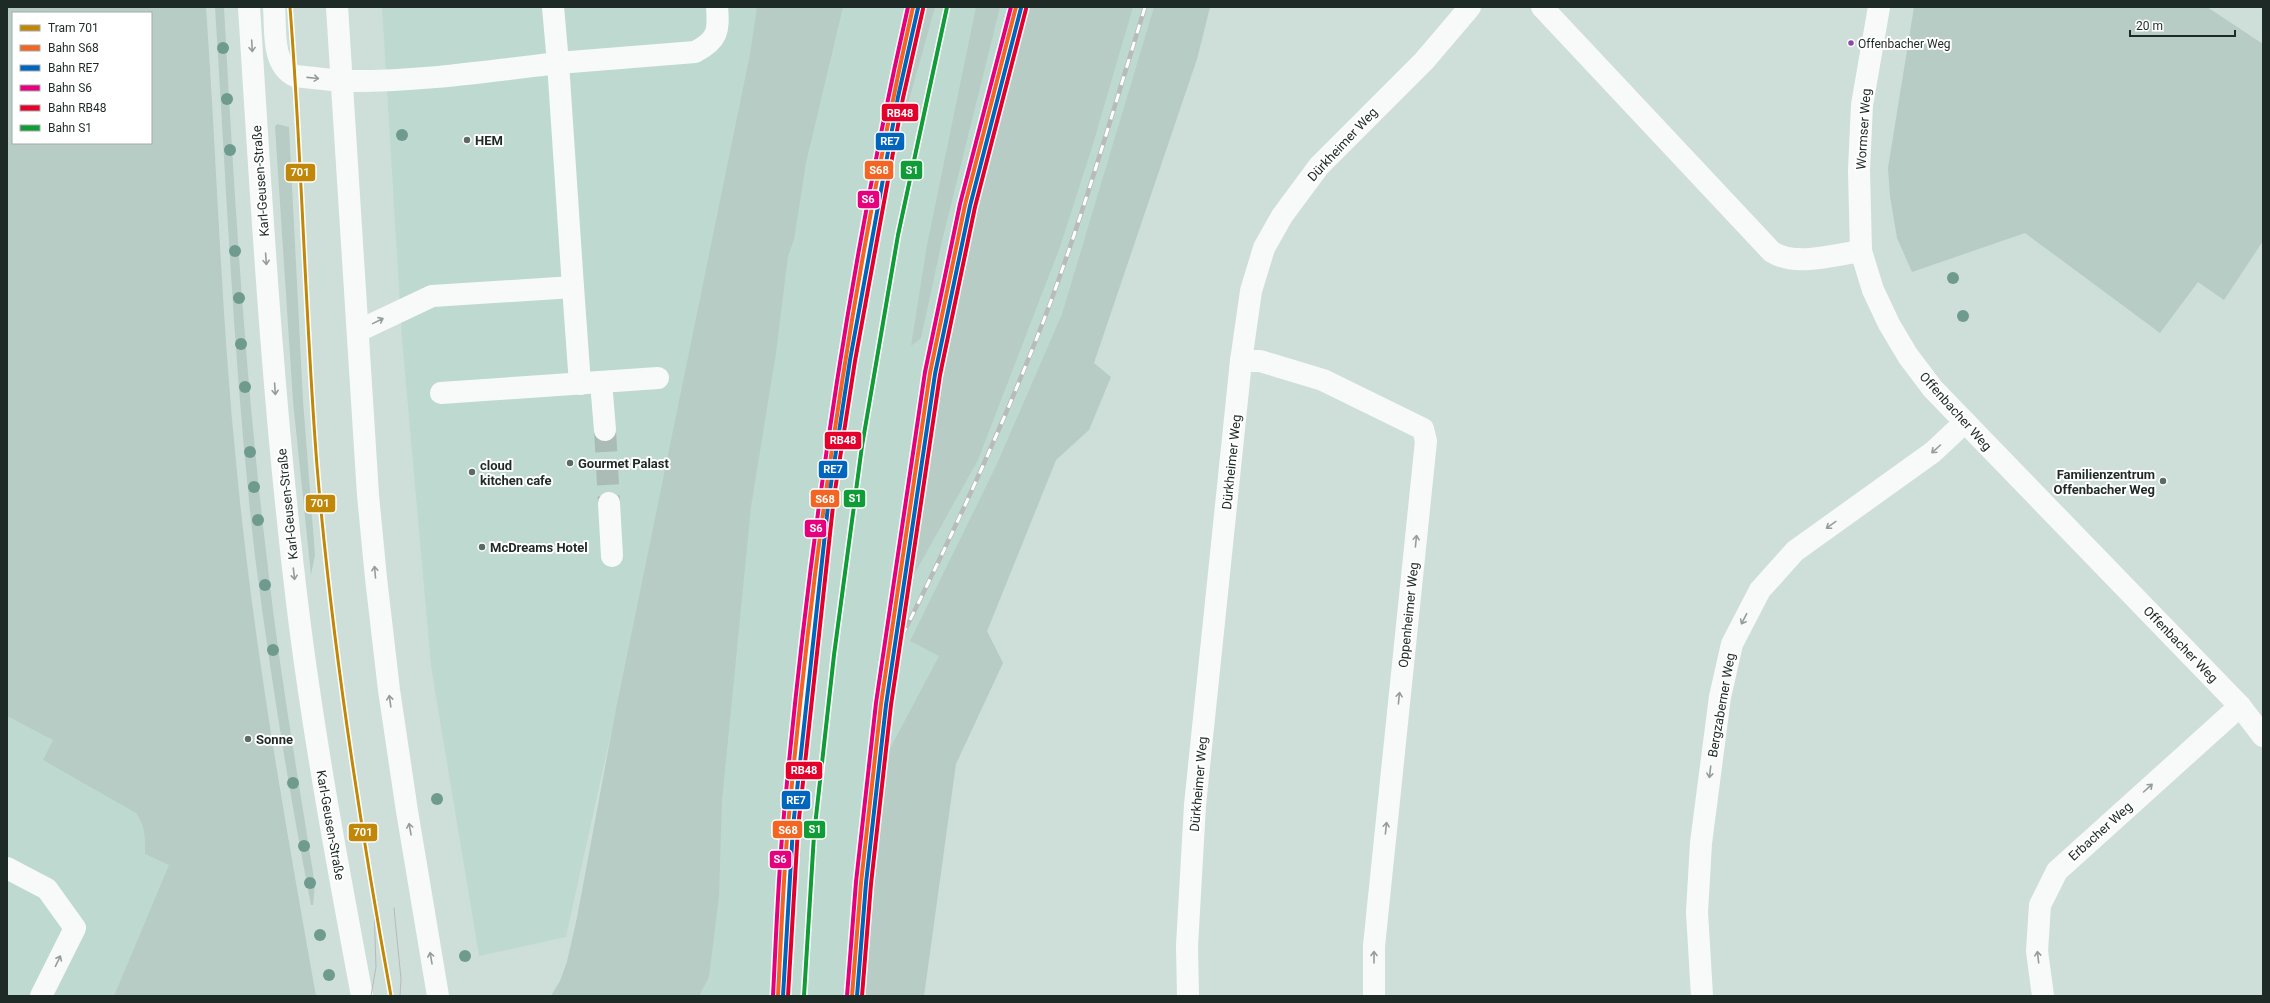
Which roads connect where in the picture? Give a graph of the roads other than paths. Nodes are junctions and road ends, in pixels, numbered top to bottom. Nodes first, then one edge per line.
1 (249, 7) edge
2 (274, 7) edge
3 (337, 7) edge
4 (553, 7) edge
5 (717, 7) edge
6 (1470, 7) edge
7 (1542, 7) edge
8 (1879, 7) edge
9 (558, 63) junction
10 (342, 81) junction
11 (1861, 251) junction
12 (573, 287) junction
13 (358, 331) junction
14 (1241, 361) junction
15 (658, 378) dead end
16 (591, 383) junction
17 (441, 394) dead end
18 (1965, 422) junction
19 (604, 430) tunnel mouth
20 (609, 503) tunnel mouth
21 (612, 556) dead end
22 (2240, 706) junction
23 (2263, 736) edge
24 (7, 868) edge
25 (41, 996) edge
26 (362, 996) edge
27 (438, 996) edge
28 (1188, 996) edge
29 (1374, 996) edge
30 (1702, 996) edge
31 (2043, 996) edge

1 -> 26 street, Karl-Geusen-Straße
2 -> 10 street
3 - 10 street
4 - 9 street
5 - 9 street
6 - 14 street, Dürkheimer Weg
7 - 11 street
8 - 11 street, Wormser Weg
9 - 10 street
9 - 12 street
10 - 13 street
11 - 18 street, Offenbacher Weg
13 -> 12 street
12 - 16 street
27 -> 13 street
14 - 28 street, Dürkheimer Weg
29 -> 14 street, Oppenheimer Weg
15 - 16 street
16 - 17 street
16 - 19 street
18 - 22 street, Offenbacher Weg
18 -> 30 street, Bergzaberner Weg
20 - 21 street
22 - 23 street, Offenbacher Weg
31 -> 22 street, Erbacher Weg
25 -> 24 street

